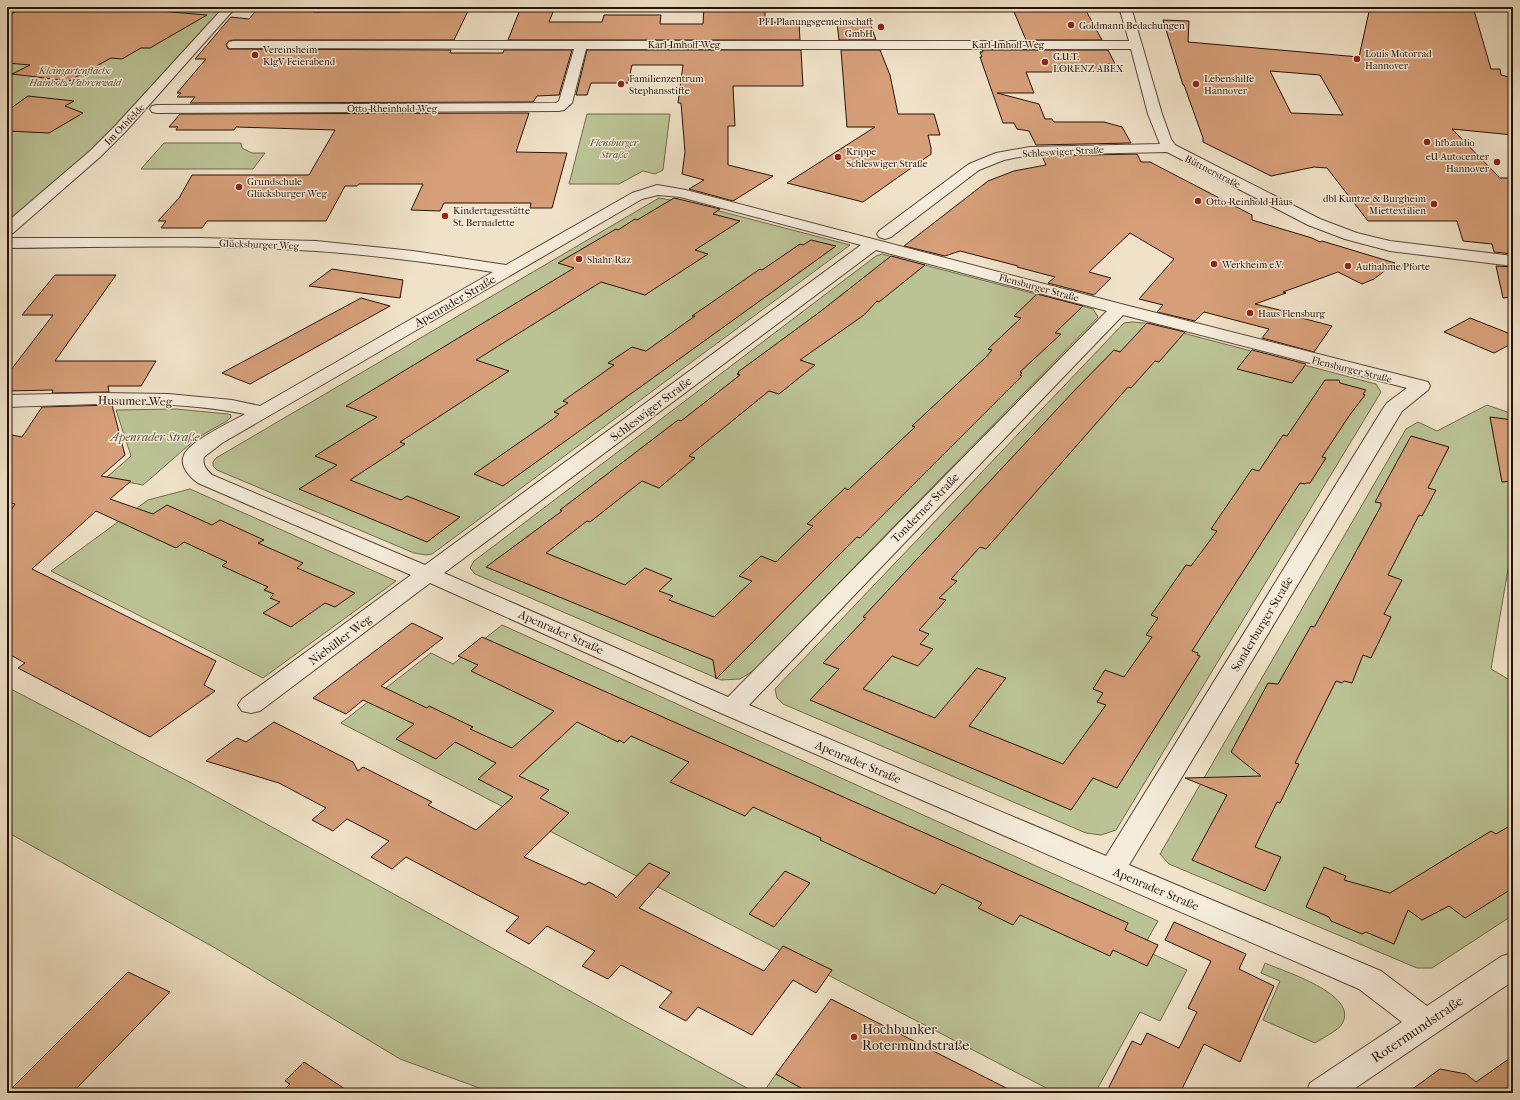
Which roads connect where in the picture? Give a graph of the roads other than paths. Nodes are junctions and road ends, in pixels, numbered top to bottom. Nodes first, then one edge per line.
1 (230, 7) edge
2 (1125, 7) edge
3 (581, 44) junction
4 (233, 45) dead end
5 (1136, 45) junction
6 (157, 109) dead end
7 (1170, 148) junction
8 (657, 190) joint
9 (7, 230) edge
10 (879, 239) junction
11 (7, 243) edge
12 (1513, 261) edge
13 (509, 270) junction
14 (1119, 309) junction
15 (1421, 386) joint
16 (7, 401) edge
17 (263, 412) junction
18 (428, 574) junction
19 (251, 705) dead end
20 (732, 708) junction
21 (1112, 870) junction
22 (1513, 965) edge
23 (1426, 1022) junction
24 (1322, 1093) edge

1 - 9 street, Im Othfelde
2 - 5 street
3 - 4 street, Karl-Imhoff-Weg
3 - 5 street, Karl-Imhoff-Weg
3 - 6 street, Otto-Rheinhold-Weg
5 - 7 street
7 - 10 street, Schleswiger Straße
7 - 12 street, Büttnerstraße
8 - 10 street, Flensburger Straße
8 - 13 street, Apenrader Straße
10 - 14 street, Flensburger Straße
10 - 18 street, Schleswiger Straße
11 - 13 street, Glücksburger Weg
13 - 17 street, Apenrader Straße
14 - 15 street, Flensburger Straße
14 - 20 street, Tonderner Straße
15 - 21 street, Sonderburger Straße
16 - 17 street, Husumer Weg
17 - 18 street, Apenrader Straße
18 - 19 street, Niebüller Weg
18 - 20 street, Apenrader Straße
20 - 21 street, Apenrader Straße
21 - 23 street, Apenrader Straße
22 - 23 street, Rotermundstraße
23 - 24 street, Rotermundstraße

